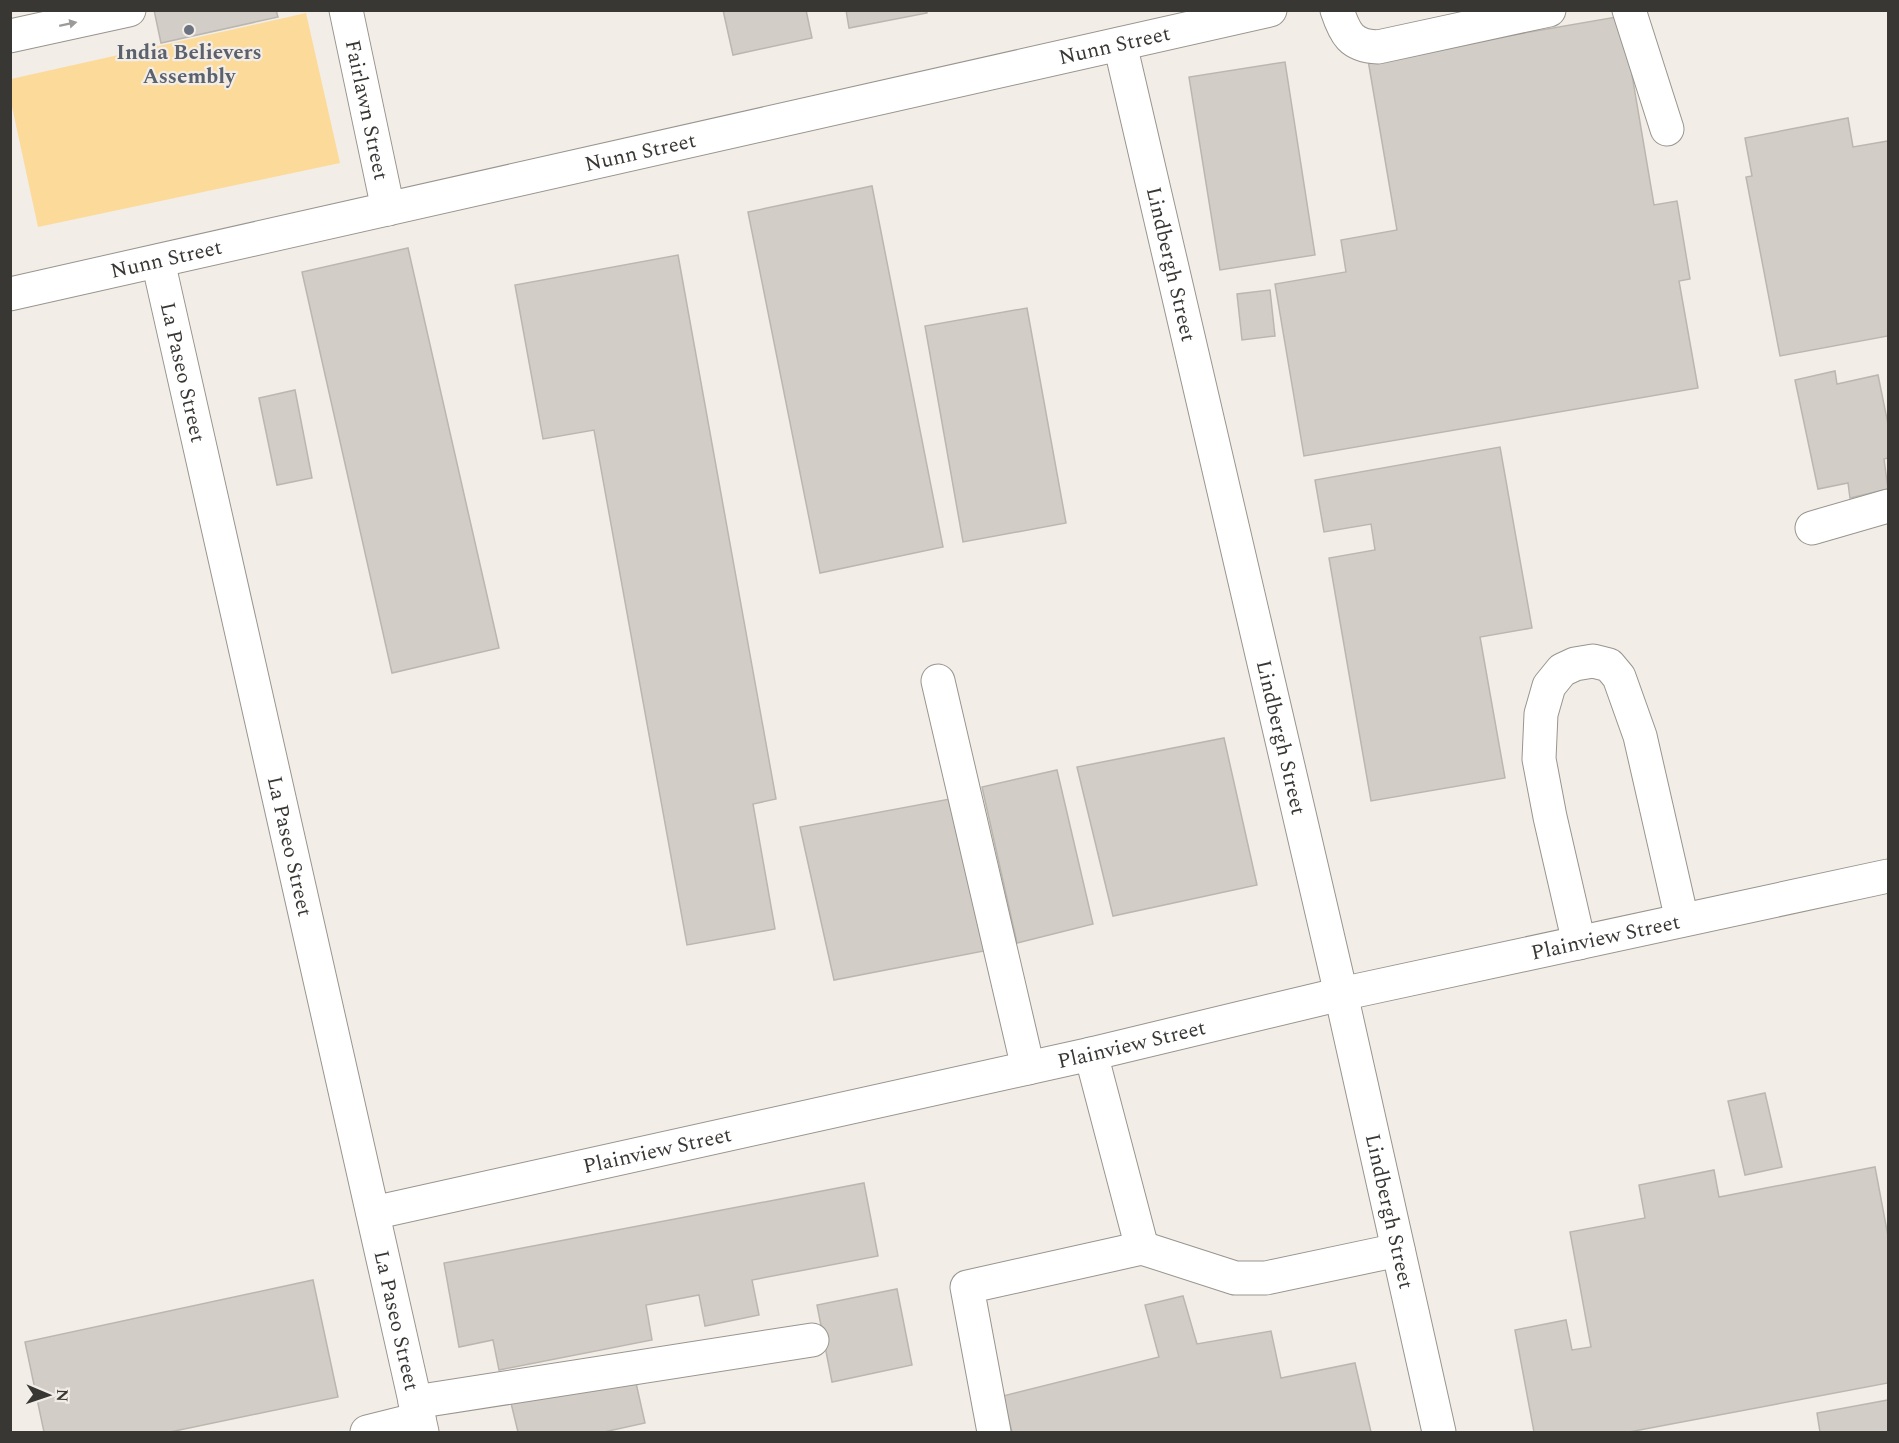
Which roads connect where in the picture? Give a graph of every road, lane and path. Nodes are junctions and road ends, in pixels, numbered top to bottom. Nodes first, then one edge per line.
1 (129, 10) edge
2 (346, 10) edge
3 (1337, 10) edge
4 (1549, 10) edge
5 (1629, 10) edge
6 (1254, 12) edge
7 (1484, 17) edge
8 (10, 36) edge
9 (1120, 45) junction
10 (1667, 129) dead end
11 (388, 209) junction
12 (158, 261) junction
13 (10, 294) edge
14 (1888, 506) edge
15 (1812, 528) dead end
16 (938, 681) dead end
17 (1888, 876) edge
18 (1682, 920) junction
19 (1579, 943) junction
20 (1341, 994) junction
21 (1091, 1054) junction
22 (1028, 1068) junction
23 (373, 1213) junction
24 (1142, 1248) junction
25 (1398, 1250) junction
26 (812, 1340) dead end
27 (419, 1418) edge
28 (367, 1432) edge
29 (994, 1432) edge
30 (1439, 1432) edge

8 -> 1 street
2 - 11 street, Fairlawn Street
3 - 7 street
4 - 7 street
5 - 10 street
6 - 9 street, Nunn Street
9 - 11 street, Nunn Street
9 - 20 street, Lindbergh Street
11 - 12 street, Nunn Street
12 - 13 street, Nunn Street
12 - 23 street, La Paseo Street
14 - 15 street
16 - 22 street
17 - 18 street, Plainview Street
18 - 19 street, Plainview Street
18 - 19 street
19 - 20 street, Plainview Street
20 - 21 street, Plainview Street
20 - 25 street, Lindbergh Street
21 - 22 street, Plainview Street
21 - 24 street
22 - 23 street, Plainview Street
23 - 27 street, La Paseo Street
24 - 25 street
24 - 29 street
25 - 30 street, Lindbergh Street
26 - 27 street
27 - 28 street

